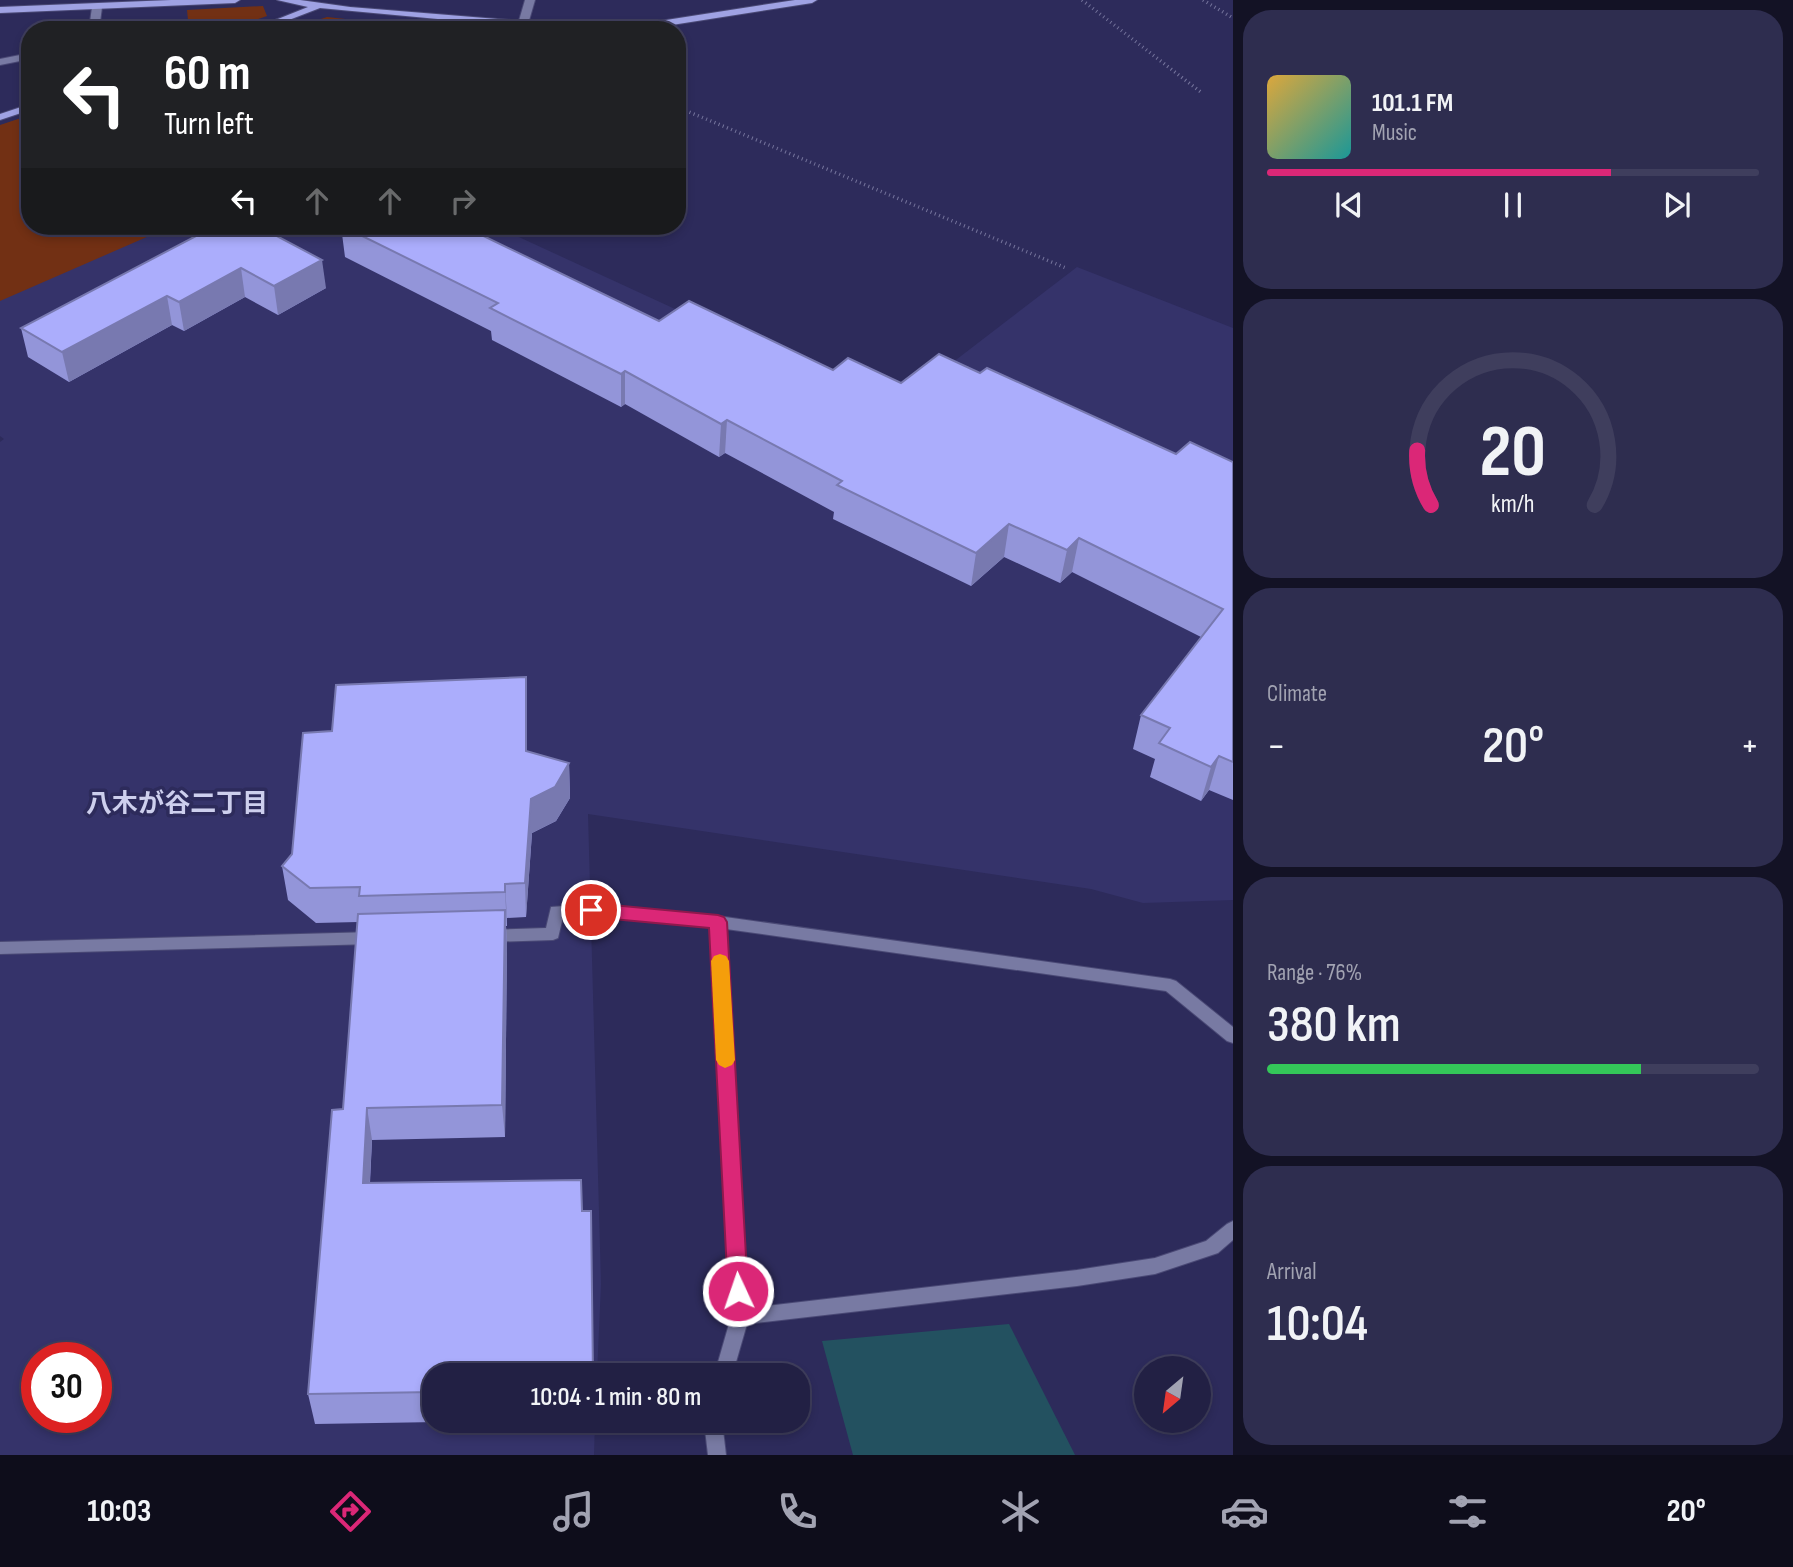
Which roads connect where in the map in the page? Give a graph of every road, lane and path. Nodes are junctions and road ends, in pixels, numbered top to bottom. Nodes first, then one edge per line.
1 (235, 0) edge
2 (282, 0) edge
3 (530, 0) edge
4 (812, 0) edge
5 (1082, 0) edge
6 (1203, 0) edge
7 (320, 3) edge
8 (22, 4) edge
9 (97, 7) junction
10 (0, 10) edge
11 (1233, 18) edge
12 (95, 21) edge
13 (276, 21) edge
14 (494, 21) edge
15 (524, 21) edge
16 (682, 21) edge
17 (21, 58) edge
18 (0, 62) edge
19 (1202, 93) dead end
20 (21, 110) edge
21 (686, 111) edge
22 (0, 117) edge
23 (1066, 268) dead end
24 (718, 922) junction
25 (470, 936) edge
26 (387, 938) edge
27 (0, 948) edge
28 (1233, 1035) edge
29 (1233, 1229) edge
30 (740, 1317) junction
31 (727, 1363) edge
32 (714, 1433) edge
33 (717, 1455) edge

1 - 9 street
2 - 7 street
3 - 15 street
4 - 16 street
5 - 19 path
6 - 11 path
7 - 13 street
7 - 14 street
8 - 9 street
8 - 10 street
9 - 12 street
17 - 18 street
20 - 22 street
21 - 23 path
24 - 25 street
24 - 28 street
24 - 30 street
26 - 27 street
29 - 30 street
30 - 31 street
32 - 33 street

